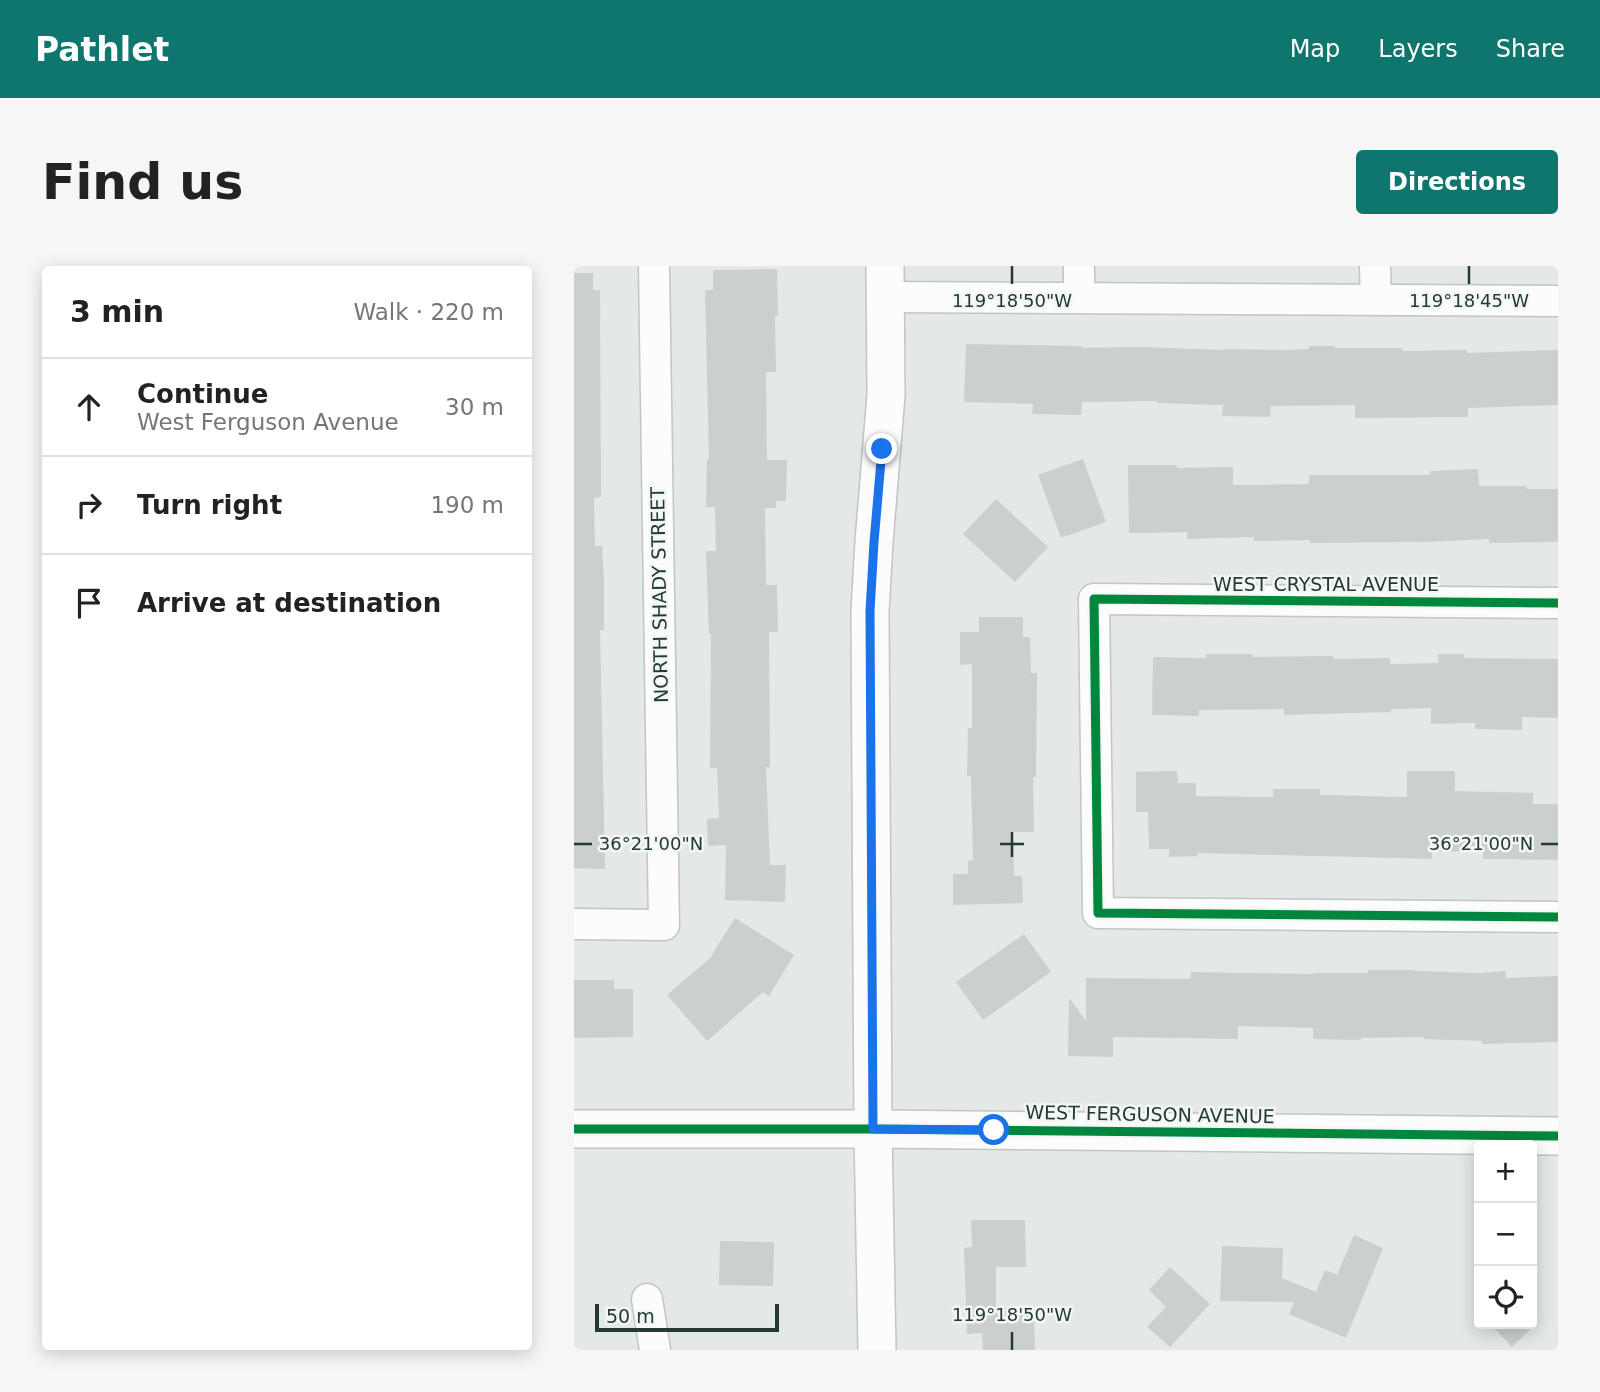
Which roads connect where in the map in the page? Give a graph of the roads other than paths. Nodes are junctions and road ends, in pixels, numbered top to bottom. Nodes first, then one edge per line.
1 (654, 266) edge
2 (1079, 266) edge
3 (1375, 266) edge
4 (886, 281) edge
5 (1079, 297) junction
6 (1376, 299) junction
7 (1558, 301) edge
8 (1558, 603) edge
9 (1558, 917) edge
10 (574, 924) edge
11 (574, 1129) edge
12 (873, 1129) junction
13 (1558, 1136) edge
14 (647, 1299) dead end
15 (655, 1350) edge
16 (877, 1350) edge

1 - 10 street, NORTH SHADY STREET
2 - 5 street
3 - 6 street
4 - 5 street
4 - 12 street
5 - 6 street
6 - 7 street
8 - 9 street, WEST CRYSTAL AVENUE
11 - 12 street, WEST FERGUSON AVENUE
12 - 13 street, WEST FERGUSON AVENUE
12 - 16 street
14 - 15 street

